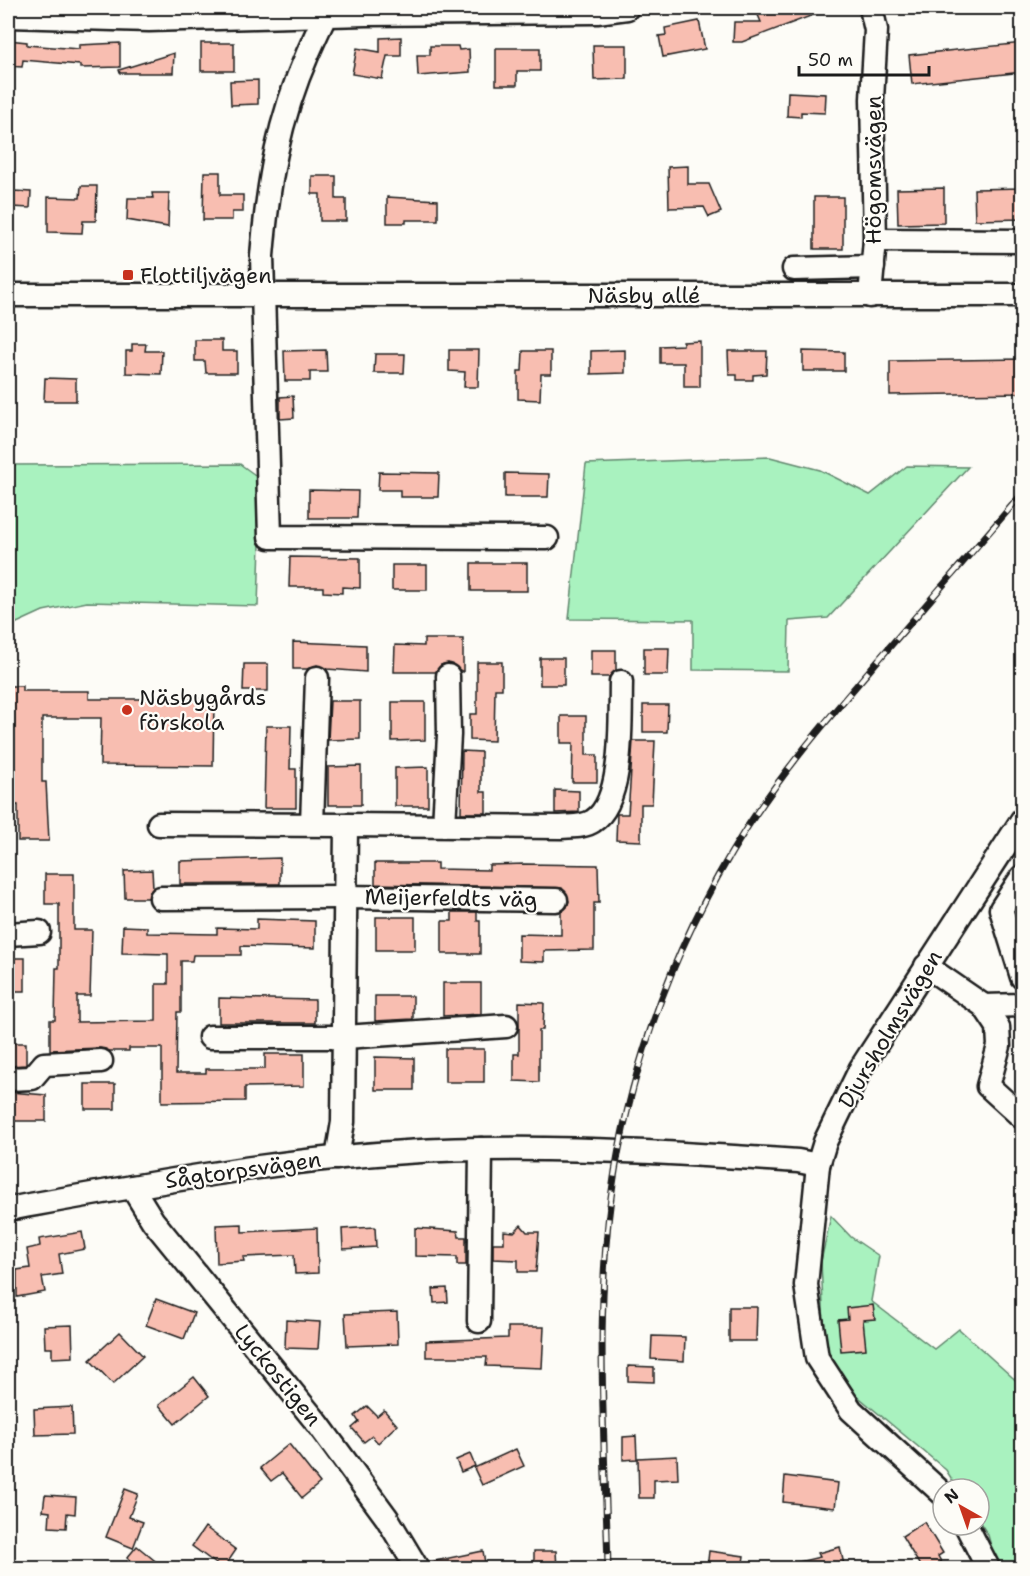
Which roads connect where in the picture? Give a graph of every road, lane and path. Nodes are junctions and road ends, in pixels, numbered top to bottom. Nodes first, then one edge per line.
1 (627, 8) edge
2 (871, 8) edge
3 (327, 12) edge
4 (8, 16) edge
5 (875, 240) junction
6 (1023, 241) edge
7 (873, 267) junction
8 (794, 269) dead end
9 (265, 293) junction
10 (8, 295) edge
11 (1023, 295) edge
12 (870, 296) junction
13 (547, 538) dead end
14 (448, 676) dead end
15 (317, 678) dead end
16 (621, 682) dead end
17 (1023, 820) edge
18 (159, 824) dead end
19 (312, 824) junction
20 (346, 825) junction
21 (444, 825) junction
22 (1023, 877) edge
23 (345, 897) junction
24 (161, 898) dead end
25 (556, 900) dead end
26 (39, 932) dead end
27 (8, 934) edge
28 (926, 966) junction
29 (1023, 977) edge
30 (1023, 1005) edge
31 (984, 1006) junction
32 (506, 1026) dead end
33 (345, 1037) junction
34 (210, 1038) dead end
35 (101, 1061) dead end
36 (8, 1079) edge
37 (1023, 1117) edge
38 (481, 1149) junction
39 (337, 1158) junction
40 (818, 1165) junction
41 (132, 1187) junction
42 (8, 1209) edge
43 (479, 1321) dead end
44 (931, 1483) edge
45 (972, 1537) edge
46 (417, 1569) edge
47 (988, 1569) edge

1 - 3 street
2 - 5 street, Högomsvägen
3 - 4 street
3 - 9 street
5 - 6 street
5 - 7 street, Högomsvägen
7 - 8 street
7 - 12 street, Högomsvägen
9 - 10 street, Näsby allé
9 - 12 street, Näsby allé
9 - 13 street
11 - 12 street, Näsby allé
14 - 21 street
15 - 19 street
16 - 21 street
17 - 28 street, Djursholmsvägen
18 - 19 street
19 - 20 street
20 - 21 street
20 - 23 street, Meijerfeldts väg
22 - 29 street
23 - 24 street, Meijerfeldts väg
23 - 25 street, Meijerfeldts väg
23 - 33 street, Meijerfeldts väg
26 - 27 street
28 - 31 street
28 - 40 street, Djursholmsvägen
30 - 31 street
31 - 37 street
32 - 33 street
33 - 34 street
33 - 39 street, Meijerfeldts väg
35 - 36 street
38 - 39 street, Sågtorpsvägen
38 - 40 street, Sågtorpsvägen
38 - 43 street
39 - 41 street, Sågtorpsvägen
40 - 44 street, Djursholmsvägen
41 - 42 street, Sågtorpsvägen
41 - 46 street, Lyckostigen
45 - 47 street

